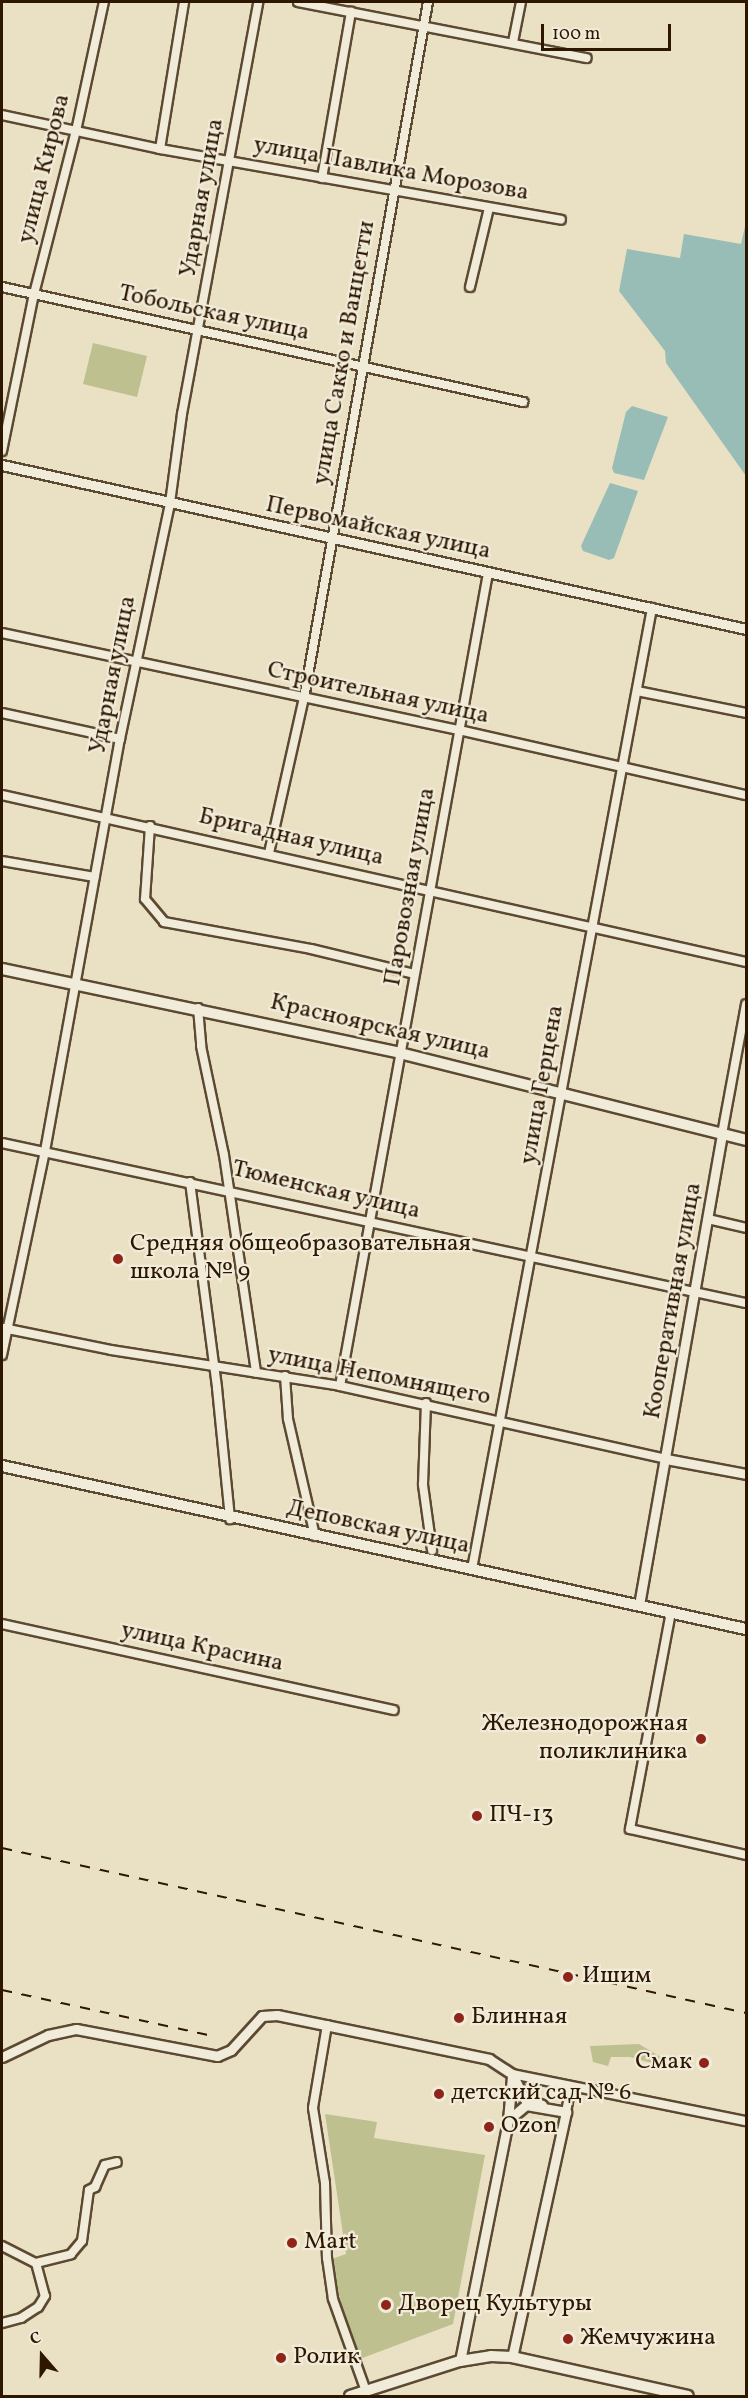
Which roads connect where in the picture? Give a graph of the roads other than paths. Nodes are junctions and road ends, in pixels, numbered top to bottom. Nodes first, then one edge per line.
1 (104, 2) edge
2 (184, 2) edge
3 (258, 2) edge
4 (298, 2) edge
5 (428, 2) edge
6 (521, 2) edge
7 (323, 4) edge
8 (351, 12) junction
9 (424, 28) junction
10 (513, 42) junction
11 (587, 58) dead end
12 (2, 115) edge
13 (76, 131) junction
14 (160, 149) junction
15 (228, 161) junction
16 (322, 178) junction
17 (395, 189) junction
18 (489, 208) junction
19 (561, 220) dead end
20 (2, 287) edge
21 (470, 287) dead end
22 (34, 294) junction
23 (200, 332) junction
24 (361, 366) junction
25 (523, 402) dead end
26 (2, 451) edge
27 (2, 465) edge
28 (170, 502) junction
29 (332, 540) junction
30 (488, 573) junction
31 (652, 608) junction
32 (747, 629) edge
33 (2, 633) edge
34 (135, 664) junction
35 (637, 691) junction
36 (304, 698) junction
37 (2, 713) edge
38 (747, 713) edge
39 (459, 730) junction
40 (120, 739) junction
41 (623, 767) junction
42 (2, 795) edge
43 (747, 795) edge
44 (108, 817) junction
45 (150, 826) junction
46 (269, 853) junction
47 (2, 861) edge
48 (95, 878) junction
49 (431, 889) junction
50 (590, 928) junction
51 (747, 962) edge
52 (2, 969) edge
53 (414, 974) junction
54 (75, 983) junction
55 (747, 1004) edge
56 (198, 1008) junction
57 (400, 1053) junction
58 (561, 1093) junction
59 (722, 1134) junction
60 (747, 1140) edge
61 (2, 1143) edge
62 (45, 1151) junction
63 (190, 1182) junction
64 (228, 1189) junction
65 (708, 1219) junction
66 (369, 1222) junction
67 (747, 1228) edge
68 (533, 1256) junction
69 (697, 1292) junction
70 (747, 1303) edge
71 (4, 1328) edge
72 (2, 1355) edge
73 (213, 1368) junction
74 (256, 1373) junction
75 (285, 1376) junction
76 (340, 1386) junction
77 (426, 1403) junction
78 (500, 1421) junction
79 (666, 1459) junction
80 (2, 1466) edge
81 (747, 1474) edge
82 (230, 1519) junction
83 (315, 1536) junction
84 (432, 1550) dead end
85 (472, 1569) junction
86 (639, 1605) junction
87 (671, 1612) junction
88 (2, 1624) edge
89 (747, 1629) edge
90 (394, 1710) dead end
91 (747, 1855) edge
92 (327, 2025) junction
93 (2, 2057) edge
94 (512, 2074) junction
95 (571, 2087) junction
96 (542, 2105) junction
97 (566, 2112) junction
98 (508, 2120) junction
99 (747, 2121) edge
100 (117, 2162) dead end
101 (2, 2246) edge
102 (36, 2263) junction
103 (2, 2324) edge
104 (512, 2357) junction
105 (460, 2361) junction
106 (366, 2391) junction
107 (350, 2397) edge
108 (688, 2397) edge

1 - 13 street, улица Кирова
2 - 14 street
3 - 15 street, Ударная улица
4 - 7 street
5 - 9 street, улица Сакко и Ванцетти
6 - 10 street
7 - 8 street
8 - 9 street
8 - 16 street
9 - 10 street
9 - 17 street, улица Сакко и Ванцетти
10 - 11 street
12 - 13 street, улица Павлика Морозова
13 - 14 street, улица Павлика Морозова
13 - 22 street, улица Кирова
14 - 15 street, улица Павлика Морозова
15 - 16 street, улица Павлика Морозова
15 - 23 street, Ударная улица
16 - 17 street, улица Павлика Морозова
17 - 18 street, улица Павлика Морозова
17 - 24 street, улица Сакко и Ванцетти
18 - 19 street, улица Павлика Морозова
18 - 21 street
20 - 22 street, Тобольская улица
22 - 23 street, Тобольская улица
22 - 26 street, улица Кирова
23 - 24 street, Тобольская улица
23 - 28 street, Ударная улица
24 - 25 street, Тобольская улица
24 - 29 street, улица Сакко и Ванцетти
27 - 28 street, Первомайская улица
28 - 29 street, Первомайская улица
28 - 34 street, Ударная улица
29 - 30 street, Первомайская улица
29 - 36 street, улица Сакко и Ванцетти
30 - 31 street, Первомайская улица
30 - 39 street, Паровозная улица
31 - 32 street, Первомайская улица
31 - 35 street, улица Герцена
33 - 34 street, Строительная улица
34 - 36 street, Строительная улица
34 - 40 street, Ударная улица
35 - 38 street
35 - 41 street, улица Герцена
36 - 39 street, Строительная улица
36 - 46 street, улица Сакко и Ванцетти
37 - 40 street
39 - 41 street, Строительная улица
39 - 49 street, Паровозная улица
40 - 44 street, Ударная улица
41 - 43 street, Строительная улица
41 - 50 street, улица Герцена
42 - 44 street, Бригадная улица
44 - 45 street, Бригадная улица
44 - 48 street, Ударная улица
45 - 46 street, Бригадная улица
45 - 53 street
46 - 49 street, Бригадная улица
47 - 48 street
48 - 54 street, Ударная улица
49 - 50 street, Бригадная улица
49 - 53 street, Паровозная улица
50 - 51 street, Бригадная улица
50 - 58 street, улица Герцена
52 - 54 main road, Красноярская улица
53 - 57 street, Паровозная улица
54 - 56 main road, Красноярская улица
54 - 62 street, Ударная улица
55 - 59 street, Кооперативная улица
56 - 57 main road, Красноярская улица
56 - 64 street
57 - 58 main road, Красноярская улица
57 - 66 street, Паровозная улица
58 - 59 main road, Красноярская улица
58 - 68 street, улица Герцена
59 - 60 main road, Красноярская улица
59 - 65 street, Кооперативная улица
61 - 62 street, Тюменская улица
62 - 63 street, Тюменская улица
62 - 71 street, Ударная улица
63 - 64 street, Тюменская улица
63 - 73 street
64 - 66 street, Тюменская улица
64 - 74 street
65 - 67 street
65 - 69 street, Кооперативная улица
66 - 68 street, Тюменская улица
66 - 76 street, Паровозная улица
68 - 69 street, Тюменская улица
68 - 78 street, улица Герцена
69 - 70 street, Тюменская улица
69 - 79 street, Кооперативная улица
71 - 72 street, Ударная улица
71 - 73 street, улица Непомнящего
73 - 74 street, улица Непомнящего
73 - 82 street
74 - 75 street, улица Непомнящего
75 - 76 street, улица Непомнящего
75 - 83 street
76 - 77 street, улица Непомнящего
77 - 78 street, улица Непомнящего
77 - 84 street
78 - 79 street, улица Непомнящего
78 - 85 street, улица Герцена
79 - 81 street, улица Непомнящего
79 - 86 street, Кооперативная улица
80 - 82 main road, Деповская улица
82 - 83 main road, Деповская улица
83 - 85 main road, Деповская улица
85 - 86 main road, Деповская улица
86 - 87 main road, Деповская улица
87 - 89 main road, Деповская улица
87 - 91 street
88 - 90 street, улица Красина
92 - 93 street
92 - 94 street
92 - 106 street
94 - 95 street
94 - 96 street
94 - 98 street
95 - 97 street
95 - 99 street
96 - 97 street
96 - 98 street
97 - 104 street
98 - 105 street
100 - 102 street
101 - 102 street
102 - 103 street
104 - 105 main road
104 - 108 main road
105 - 106 main road
106 - 107 main road

